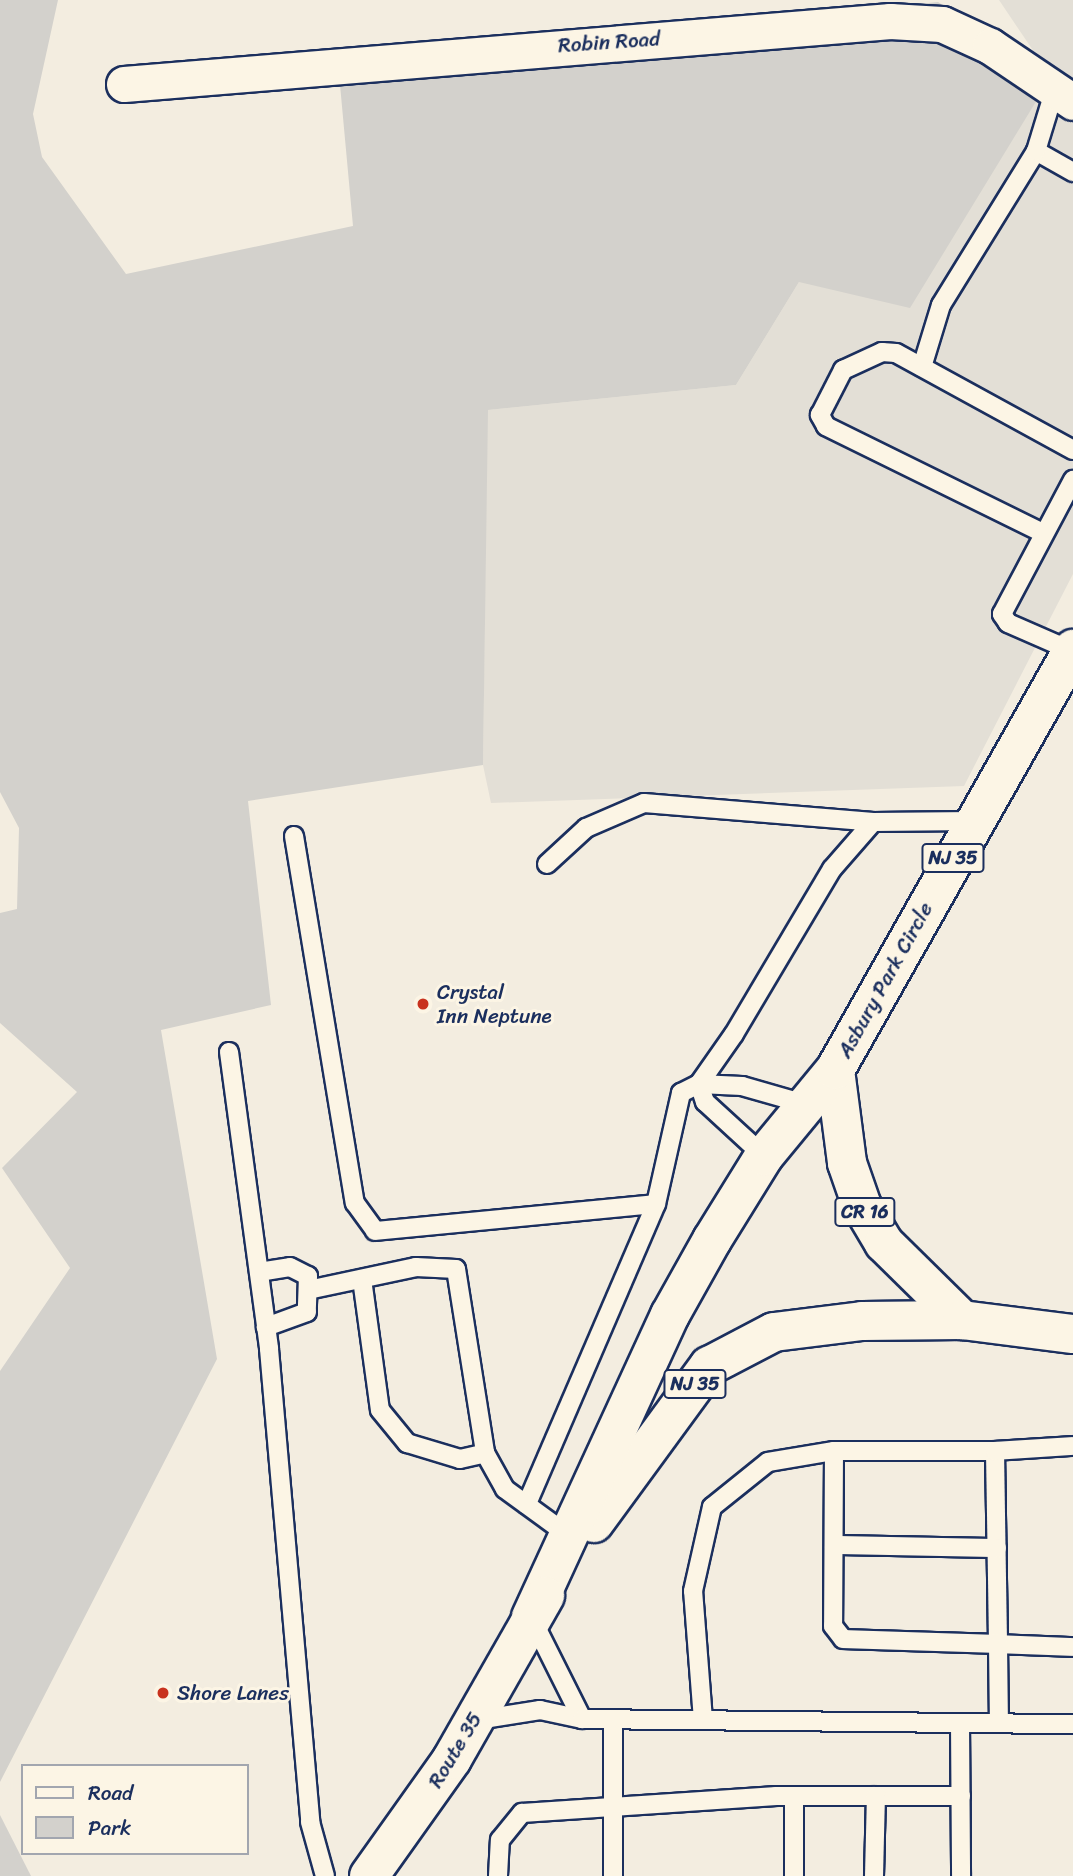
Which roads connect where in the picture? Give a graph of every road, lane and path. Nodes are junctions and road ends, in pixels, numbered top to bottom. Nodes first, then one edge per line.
1 (943, 12) edge
2 (124, 84) dead end
3 (1064, 96) edge
4 (1036, 151) junction
5 (1073, 172) edge
6 (922, 367) junction
7 (1073, 450) edge
8 (1073, 480) edge
9 (1043, 534) junction
10 (1072, 650) edge
11 (973, 821) junction
12 (873, 822) junction
13 (294, 836) dead end
14 (547, 864) dead end
15 (229, 1052) dead end
16 (835, 1070) junction
17 (699, 1084) junction
18 (805, 1104) junction
19 (764, 1156) junction
20 (656, 1204) junction
21 (259, 1272) junction
22 (362, 1279) junction
23 (308, 1290) junction
24 (962, 1320) junction
25 (266, 1326) junction
26 (1073, 1334) edge
27 (1073, 1446) edge
28 (834, 1451) junction
29 (995, 1451) junction
30 (485, 1453) junction
31 (527, 1504) junction
32 (568, 1535) junction
33 (834, 1545) junction
34 (997, 1548) junction
35 (531, 1617) junction
36 (998, 1644) junction
37 (1073, 1647) edge
38 (582, 1719) junction
39 (613, 1719) junction
40 (703, 1720) junction
41 (473, 1721) junction
42 (960, 1723) junction
43 (999, 1723) junction
44 (1073, 1724) edge
45 (794, 1796) junction
46 (876, 1796) junction
47 (961, 1796) junction
48 (613, 1808) junction
49 (325, 1876) edge
50 (369, 1876) edge
51 (498, 1876) edge
52 (612, 1876) edge
53 (794, 1876) edge
54 (874, 1876) edge
55 (961, 1876) edge

1 - 2 street, Robin Road
1 - 3 street, Robin Road
3 - 4 lane
4 - 5 lane
4 - 6 lane
6 - 7 lane
6 - 9 lane
8 - 9 lane
9 - 10 lane
10 - 11 main road, Asbury Park Circle / NJ 35
11 - 12 lane
11 - 16 main road, Asbury Park Circle / NJ 35
12 - 14 lane
12 - 17 lane
13 - 20 lane
15 - 21 lane
16 - 18 main road, NJ 35
16 - 24 main road, Asbury Park Circle / CR 16
17 - 18 lane
17 - 19 lane
17 - 20 lane
18 - 19 main road, NJ 35
19 - 32 main road, NJ 35
20 - 31 lane
21 - 23 lane
21 - 25 lane
22 - 23 lane
22 - 30 lane
22 - 30 lane
23 - 25 lane
24 - 26 main road, NJ 35
24 - 35 main road, NJ 35
25 - 49 lane
27 - 29 lane
28 - 29 lane
28 - 33 lane
28 - 40 lane
29 - 34 lane
30 - 31 lane
31 - 32 lane
32 - 35 main road, NJ 35
33 - 34 lane
33 - 36 lane
34 - 36 lane
35 - 38 lane
35 - 41 main road, Route 35 / NJ 35
36 - 37 lane
36 - 43 lane
38 - 39 lane
38 - 41 lane
39 - 40 lane
39 - 48 lane
40 - 42 lane
41 - 50 main road, Route 35 / NJ 35
42 - 43 lane
42 - 47 lane
43 - 44 lane
45 - 46 lane
45 - 48 lane
45 - 53 lane
46 - 47 lane
46 - 54 lane
47 - 55 lane
48 - 51 lane
48 - 52 lane

